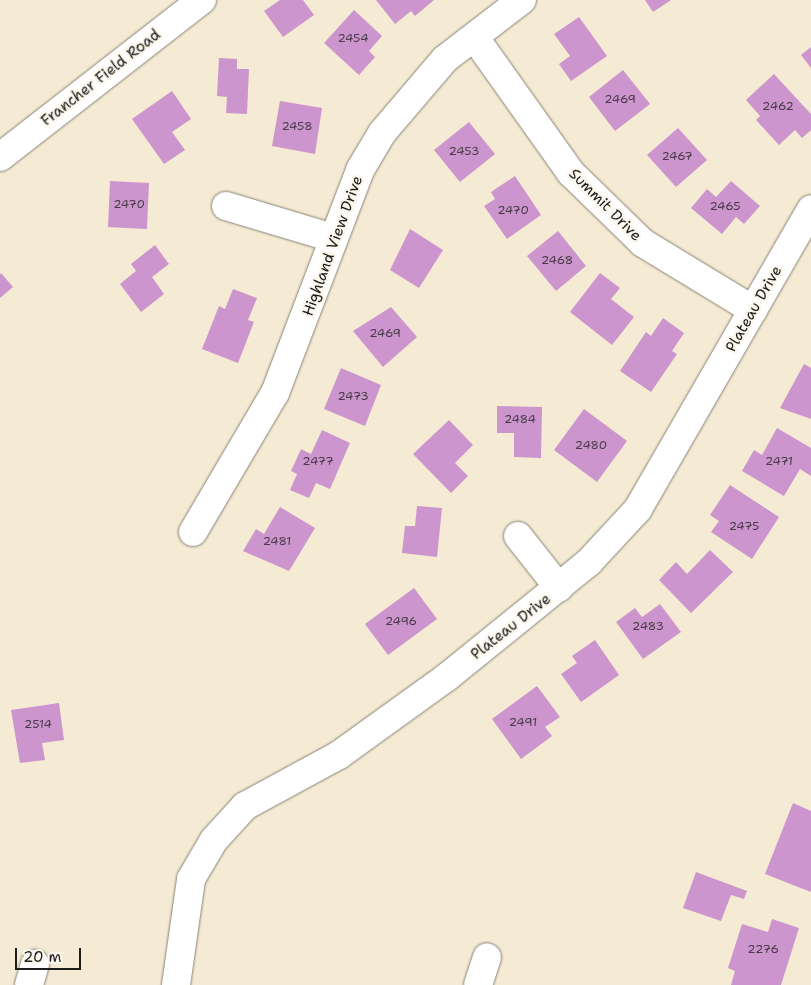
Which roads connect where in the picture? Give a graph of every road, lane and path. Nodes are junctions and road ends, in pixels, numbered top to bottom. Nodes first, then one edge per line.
1 (202, 0) edge
2 (522, 0) edge
3 (475, 38) junction
4 (0, 157) edge
5 (226, 206) dead end
6 (811, 209) edge
7 (333, 238) junction
8 (753, 310) junction
9 (193, 532) dead end
10 (518, 536) dead end
11 (559, 588) junction
12 (488, 957) dead end
13 (176, 985) edge
14 (478, 985) edge

1 - 4 street, Francher Field Road
2 - 3 street, Highland View Drive
3 - 7 street, Highland View Drive
3 - 8 street, Summit Drive
5 - 7 street
6 - 8 street, Plateau Drive
7 - 9 street, Highland View Drive
8 - 11 street, Plateau Drive
10 - 11 street
11 - 13 street, Plateau Drive
12 - 14 street

